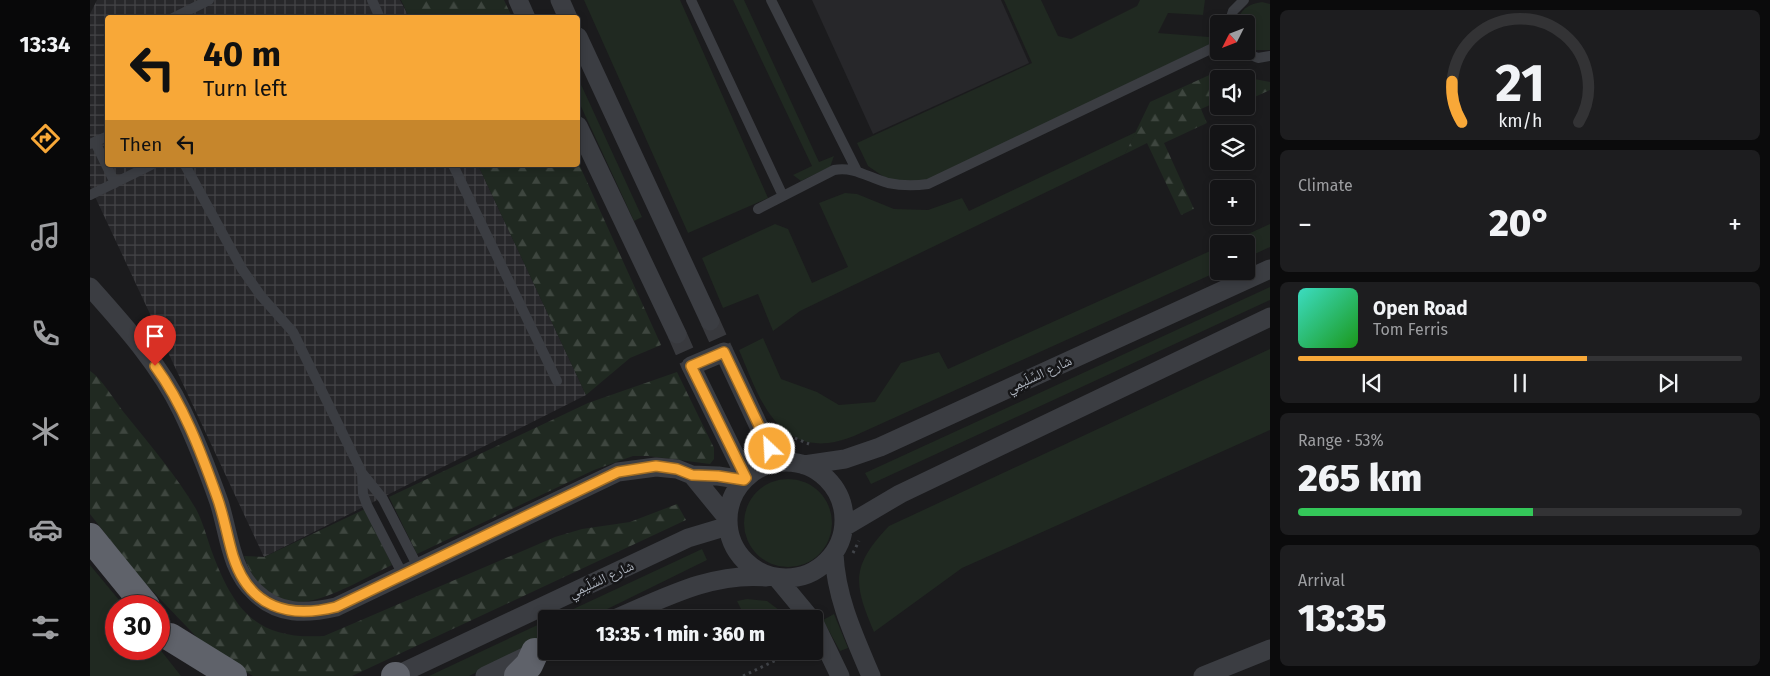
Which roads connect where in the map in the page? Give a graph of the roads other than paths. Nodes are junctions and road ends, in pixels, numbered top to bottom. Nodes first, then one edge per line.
1 (209, 0) edge
2 (372, 0) edge
3 (518, 0) edge
4 (560, 0) edge
5 (691, 0) edge
6 (771, 0) edge
7 (1244, 0) edge
8 (179, 15) edge
9 (379, 15) edge
10 (525, 15) edge
11 (567, 15) edge
12 (1232, 15) edge
13 (580, 41) edge
14 (1210, 48) edge
15 (1270, 56) edge
16 (1255, 57) edge
17 (580, 130) edge
18 (105, 137) edge
19 (93, 143) edge
20 (105, 166) edge
21 (106, 167) edge
22 (147, 167) edge
23 (186, 167) edge
24 (454, 167) edge
25 (857, 171) junction
26 (114, 183) junction
27 (90, 195) edge
28 (783, 196) junction
29 (758, 209) dead end
30 (1270, 269) edge
31 (90, 287) edge
32 (1270, 317) edge
33 (710, 321) tunnel mouth
34 (677, 334) tunnel mouth
35 (557, 381) dead end
36 (776, 463) junction
37 (804, 465) junction
38 (362, 474) junction
39 (692, 475) junction
40 (745, 479) junction
41 (728, 522) junction
42 (844, 527) junction
43 (90, 537) edge
44 (834, 554) junction
45 (411, 571) junction
46 (774, 577) junction
47 (137, 595) edge
48 (638, 610) edge
49 (803, 610) edge
50 (170, 634) edge
51 (170, 637) edge
52 (823, 637) edge
53 (538, 651) edge
54 (1269, 651) edge
55 (538, 654) edge
56 (205, 676) edge
57 (233, 676) edge
58 (395, 676) edge
59 (485, 676) edge
60 (518, 676) edge
61 (840, 676) edge
62 (871, 676) edge
63 (1203, 676) edge

1 - 8 lane
2 - 9 lane
3 - 10 street
4 - 11 street
5 - 28 lane
6 - 25 lane
7 - 12 lane
13 - 33 street
14 - 25 lane
15 - 16 lane
17 - 34 street
18 - 19 lane
19 - 20 lane
21 - 26 lane
22 - 26 lane
23 - 38 lane
24 - 35 lane
25 - 28 lane
26 - 27 lane
28 - 29 lane
30 - 37 street, شارع السِّلَيمِي
31 - 45 street
32 - 42 street
36 - 37 street
36 - 40 street
36 - 40 street
37 - 42 street
38 - 45 lane
38 - 45 lane
39 - 40 street
39 - 41 street
39 - 45 street
40 - 41 street
41 - 46 street
41 - 58 street, شارع السِّلَيمِي
42 - 44 street
43 - 47 highway
44 - 46 street
44 - 62 street
46 - 48 street
46 - 49 street
50 - 57 highway
51 - 56 highway
52 - 61 street
53 - 59 street
54 - 63 street
55 - 60 highway

